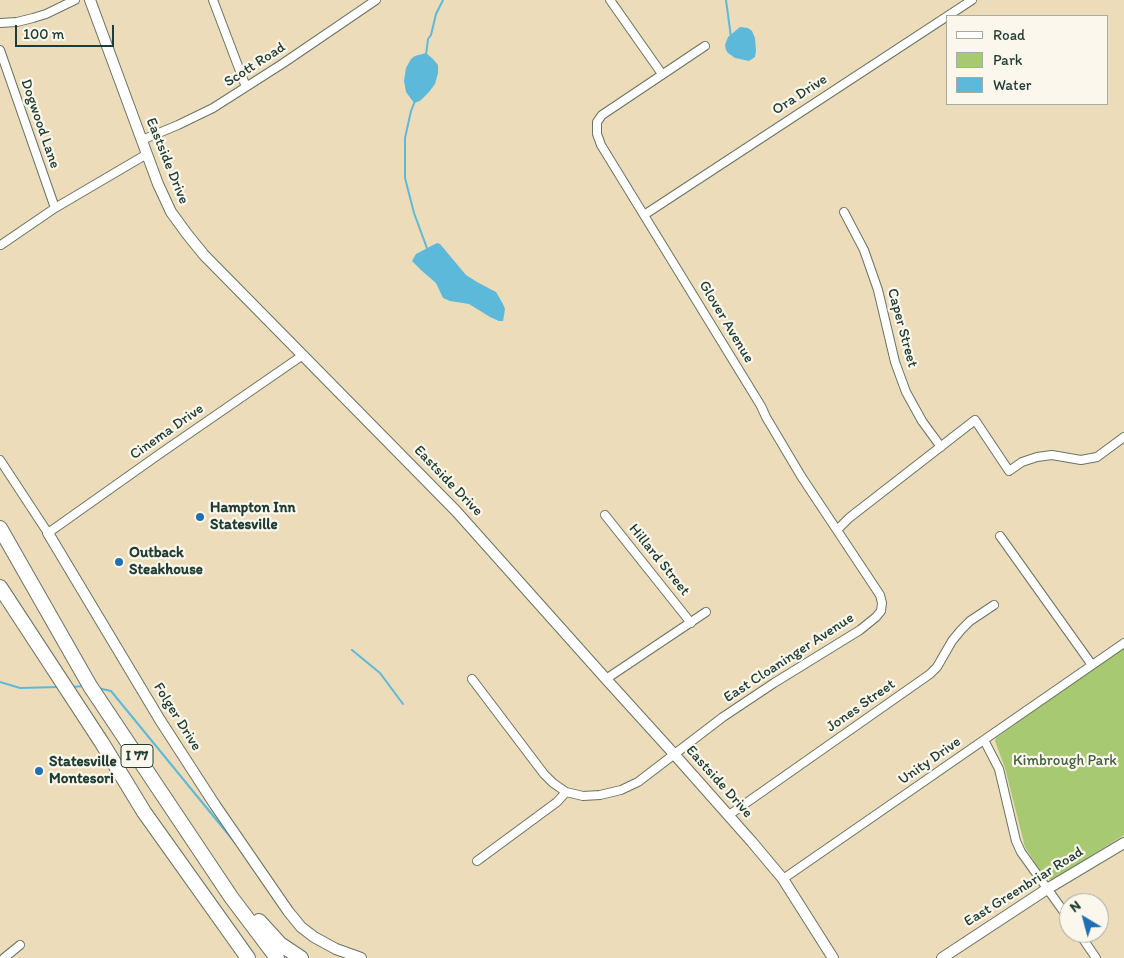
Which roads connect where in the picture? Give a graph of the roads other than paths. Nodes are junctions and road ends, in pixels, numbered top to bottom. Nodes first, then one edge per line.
1 (74, 0) edge
2 (90, 0) edge
3 (213, 0) edge
4 (376, 0) edge
5 (610, 0) edge
6 (972, 0) edge
7 (949, 15) edge
8 (946, 17) edge
9 (0, 23) edge
10 (705, 46) dead end
11 (0, 50) edge
12 (662, 74) junction
13 (246, 87) junction
14 (142, 140) junction
15 (147, 154) junction
16 (56, 208) junction
17 (844, 212) dead end
18 (644, 215) junction
19 (1, 245) dead end
20 (303, 355) junction
21 (1124, 437) edge
22 (941, 446) junction
23 (0, 460) edge
24 (605, 515) dead end
25 (0, 528) edge
26 (837, 530) junction
27 (48, 533) junction
28 (1000, 536) dead end
29 (0, 587) edge
30 (994, 605) dead end
31 (706, 612) dead end
32 (691, 622) junction
33 (1124, 643) edge
34 (1092, 665) junction
35 (472, 679) dead end
36 (606, 679) junction
37 (984, 740) junction
38 (674, 754) junction
39 (146, 769) junction
40 (566, 792) junction
41 (729, 815) junction
42 (1124, 843) edge
43 (477, 861) dead end
44 (783, 879) junction
45 (1047, 889) junction
46 (1059, 905) edge
47 (1086, 943) edge
48 (20, 944) dead end
49 (4, 958) edge
50 (249, 958) edge
51 (277, 958) edge
52 (301, 958) edge
53 (361, 958) edge
54 (833, 958) edge
55 (942, 958) edge
56 (1096, 958) edge

1 - 9 street
2 - 14 street, Eastside Drive
3 - 13 street
4 - 13 street, Scott Road
5 - 12 street
6 - 7 street, Ora Drive
8 - 18 street, Ora Drive
10 - 12 street
11 - 16 street, Dogwood Lane
12 - 18 street, Glover Avenue
13 - 14 street, Scott Road
14 - 15 street, Eastside Drive
15 - 16 street
15 - 20 street, Eastside Drive
16 - 19 street
17 - 22 street, Caper Street
18 - 26 street, Glover Avenue
20 - 27 street, Cinema Drive
20 - 36 street, Eastside Drive
21 - 22 street
22 - 26 street
23 - 27 street, Folger Drive
24 - 32 street, Hillard Street
25 - 39 highway, I 77
26 - 38 street, East Cloaninger Avenue
27 - 53 street, Folger Drive
28 - 34 street
29 - 50 highway, I 77
30 - 41 street, Jones Street
31 - 32 street
32 - 36 street
33 - 34 street, Unity Drive
34 - 37 street, Unity Drive
35 - 40 street
36 - 38 street, Eastside Drive
37 - 44 street, Unity Drive
37 - 45 street
38 - 40 street, East Cloaninger Avenue
38 - 41 street, Eastside Drive
39 - 51 highway, I 77
39 - 52 highway
40 - 43 street
41 - 44 street, Eastside Drive
42 - 45 street, East Greenbriar Road
44 - 54 street, Eastside Drive
45 - 46 street
45 - 55 street, East Greenbriar Road
47 - 56 street
48 - 49 street

